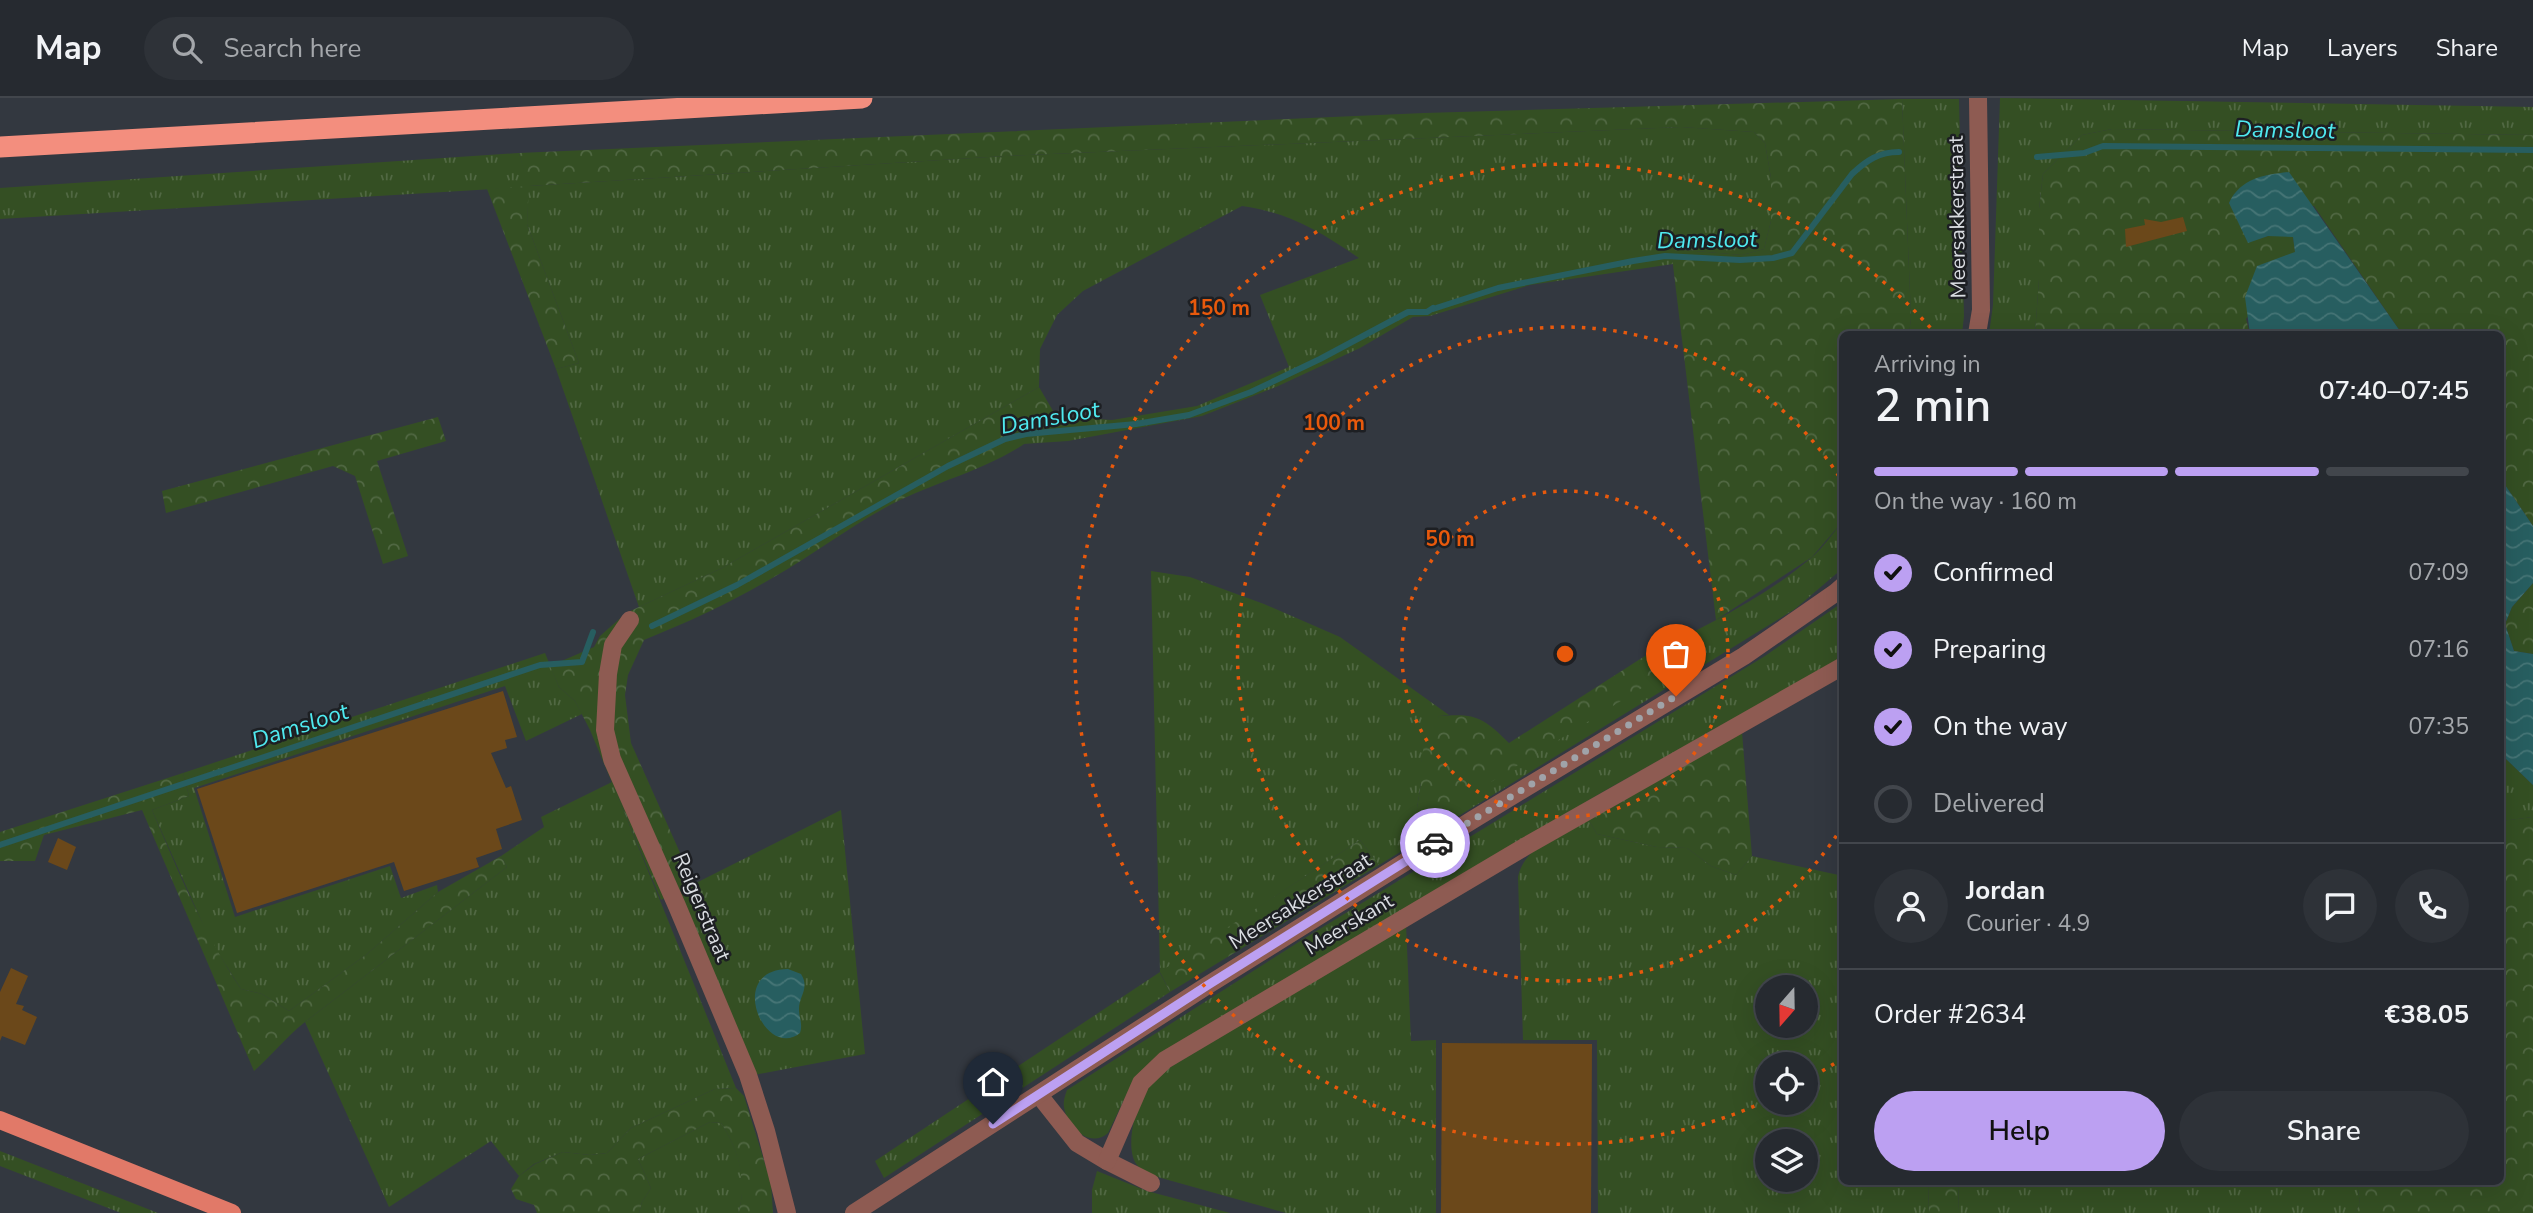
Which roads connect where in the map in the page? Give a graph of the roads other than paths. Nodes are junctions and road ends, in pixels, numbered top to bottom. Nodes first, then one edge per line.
1 (862, 98) edge
2 (1978, 98) edge
3 (0, 147) edge
4 (1978, 331) edge
5 (1839, 590) edge
6 (630, 620) dead end
7 (1839, 668) edge
8 (1039, 1095) junction
9 (0, 1120) edge
10 (1107, 1161) junction
11 (1152, 1183) dead end
12 (232, 1213) edge
13 (787, 1213) edge
14 (854, 1213) edge

1 - 3 highway
2 - 4 street, Meersakkerstraat
5 - 8 street, Meersakkerstraat
6 - 13 street, Reigerstraat
7 - 10 street, Meerskant
8 - 10 street
8 - 14 street, Meersakkerstraat
9 - 12 main road
10 - 11 street

